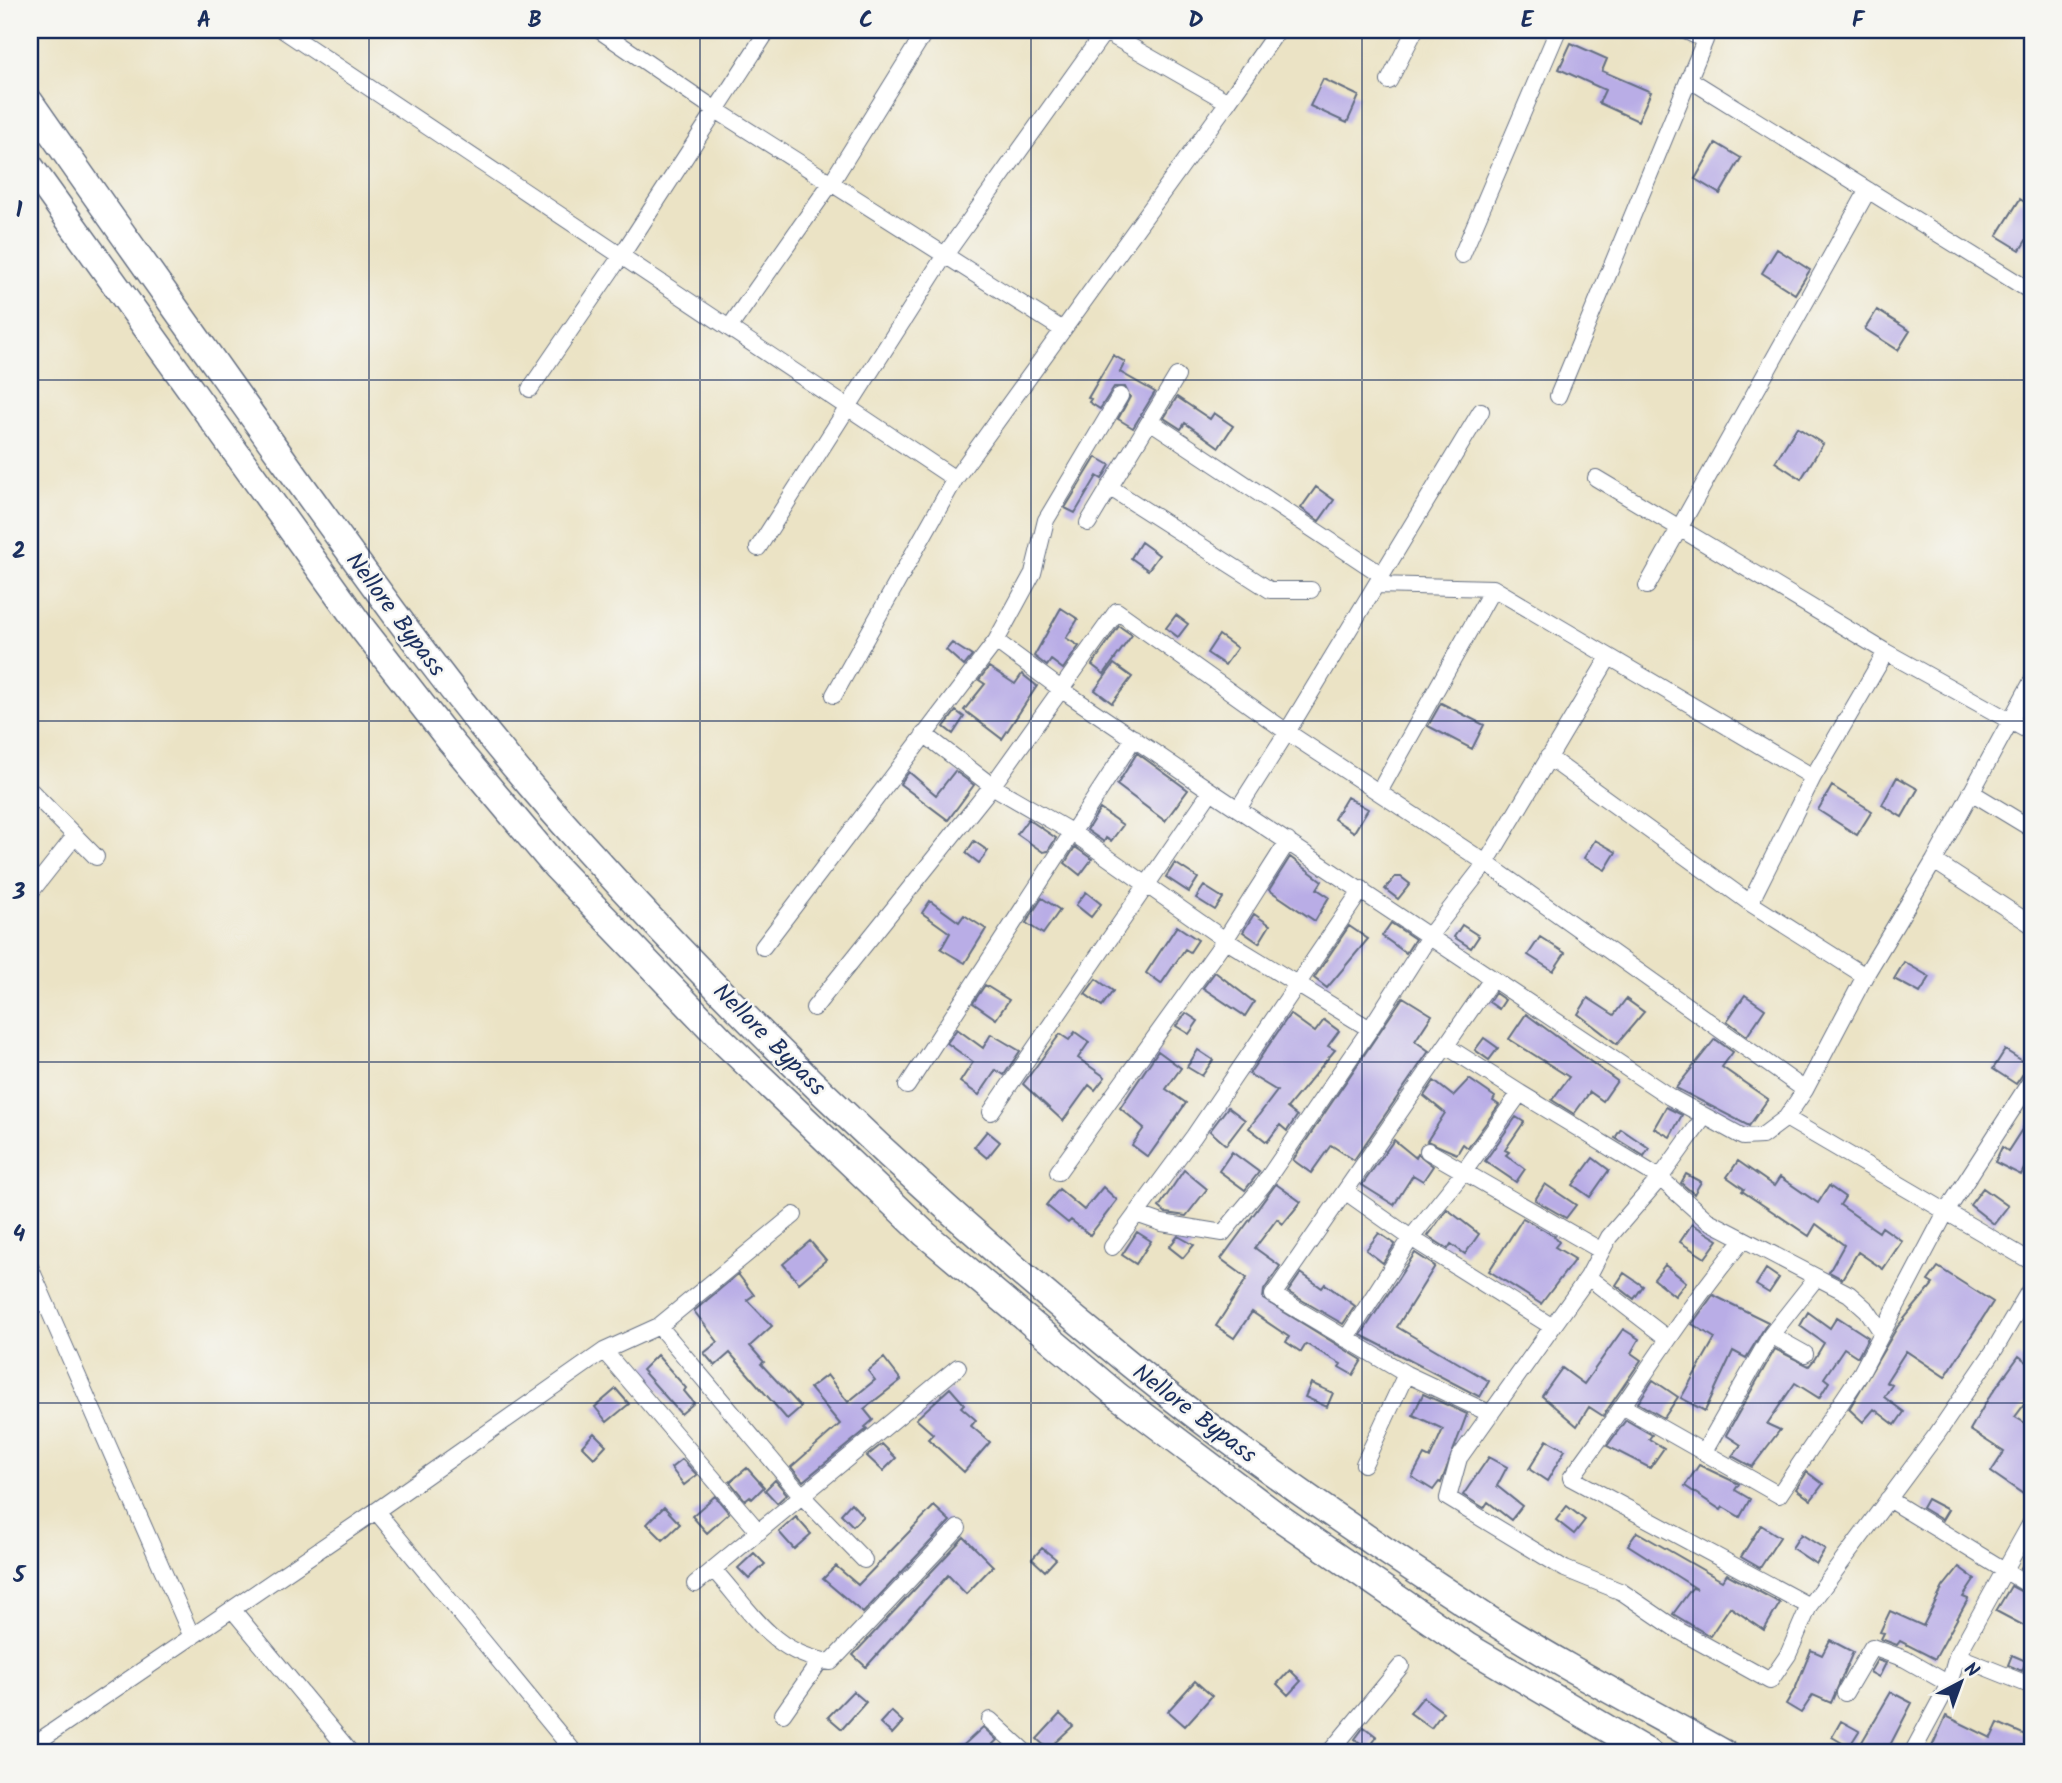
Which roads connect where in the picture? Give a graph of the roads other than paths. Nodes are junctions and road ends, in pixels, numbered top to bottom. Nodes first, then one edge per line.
1 (283, 30) edge
2 (599, 30) edge
3 (768, 30) edge
4 (926, 30) edge
5 (1278, 30) edge
6 (1415, 30) edge
7 (1558, 30) edge
8 (1684, 30) edge
9 (1103, 31) edge
10 (1689, 79) junction
11 (1388, 80) dead end
12 (30, 102) edge
13 (1228, 102) junction
14 (716, 110) junction
15 (30, 166) edge
16 (831, 183) junction
17 (1868, 190) junction
18 (945, 255) junction
19 (1462, 255) dead end
20 (621, 256) junction
21 (2032, 292) edge
22 (729, 328) junction
23 (1063, 330) junction
24 (1177, 376) dead end
25 (530, 389) dead end
26 (1121, 396) dead end
27 (1558, 396) dead end
28 (846, 406) junction
29 (1481, 411) dead end
30 (1150, 421) junction
31 (1596, 478) dead end
32 (955, 479) junction
33 (1109, 487) junction
34 (1088, 523) dead end
35 (1678, 530) junction
36 (758, 548) dead end
37 (1379, 580) junction
38 (1647, 586) dead end
39 (1493, 588) junction
40 (1311, 590) dead end
41 (996, 641) junction
42 (1886, 652) junction
43 (1609, 657) junction
44 (2032, 681) edge
45 (1062, 691) junction
46 (834, 695) dead end
47 (2009, 719) junction
48 (1287, 732) junction
49 (2032, 733) edge
50 (924, 734) junction
51 (1135, 738) junction
52 (1548, 757) junction
53 (1813, 777) junction
54 (992, 786) junction
55 (30, 790) edge
56 (1211, 792) junction
57 (1379, 792) junction
58 (1970, 792) junction
59 (1238, 809) junction
60 (2032, 829) edge
61 (1073, 833) junction
62 (75, 836) junction
63 (1288, 841) junction
64 (96, 857) dead end
65 (1934, 861) junction
66 (1486, 863) junction
67 (1148, 885) junction
68 (1362, 889) junction
69 (30, 893) edge
70 (1750, 903) junction
71 (2032, 925) edge
72 (1430, 935) junction
73 (1225, 940) junction
74 (763, 947) dead end
75 (1865, 976) junction
76 (1492, 979) junction
77 (1298, 983) junction
78 (814, 1008) dead end
79 (1370, 1028) junction
80 (1446, 1046) junction
81 (2032, 1079) edge
82 (907, 1086) dead end
83 (1805, 1090) junction
84 (1520, 1093) junction
85 (991, 1112) dead end
86 (1704, 1116) junction
87 (1786, 1118) junction
88 (1428, 1151) dead end
89 (1058, 1171) dead end
90 (1463, 1173) junction
91 (1660, 1178) junction
92 (1346, 1192) junction
93 (1946, 1212) junction
94 (1136, 1214) junction
95 (794, 1215) dead end
96 (1412, 1238) junction
97 (1743, 1240) junction
98 (1112, 1247) dead end
99 (1600, 1250) junction
100 (2029, 1254) edge
101 (30, 1267) edge
102 (1588, 1277) junction
103 (1816, 1278) junction
104 (2032, 1286) edge
105 (659, 1326) junction
106 (1550, 1326) junction
107 (1881, 1331) junction
108 (1771, 1335) junction
109 (1346, 1339) junction
110 (1668, 1339) junction
111 (604, 1351) junction
112 (1805, 1354) dead end
113 (958, 1367) dead end
114 (1406, 1374) junction
115 (1624, 1407) junction
116 (1491, 1414) junction
117 (1704, 1452) junction
118 (1364, 1464) dead end
119 (802, 1496) junction
120 (1888, 1499) junction
121 (376, 1511) junction
122 (2032, 1521) edge
123 (958, 1528) dead end
124 (759, 1532) junction
125 (864, 1560) dead end
126 (713, 1569) junction
127 (2004, 1571) junction
128 (695, 1584) dead end
129 (2032, 1587) edge
130 (1810, 1606) junction
131 (232, 1609) junction
132 (192, 1637) junction
133 (1957, 1656) junction
134 (820, 1661) junction
135 (1401, 1666) dead end
136 (1949, 1684) junction
137 (2032, 1686) edge
138 (1846, 1693) dead end
139 (783, 1714) dead end
140 (990, 1720) dead end
141 (30, 1747) edge
142 (351, 1753) edge
143 (575, 1753) edge
144 (1026, 1753) edge
145 (1329, 1753) edge
146 (1649, 1753) edge
147 (1724, 1753) edge
148 (1912, 1753) edge

1 - 20 street
2 - 14 street
3 - 14 street
4 - 16 street
5 - 13 street
6 - 11 street
7 - 19 street
8 - 10 street
9 - 13 street
9 - 18 street
10 - 17 street
10 - 27 street
12 - 147 highway, Nellore Bypass
13 - 23 street
14 - 16 street
14 - 20 street
15 - 146 highway, Nellore Bypass
16 - 18 street
16 - 22 street
17 - 21 street
17 - 35 street
18 - 23 street
18 - 28 street
20 - 22 street
20 - 25 street
22 - 28 street
23 - 32 street
24 - 30 street
26 - 41 street
28 - 32 street
28 - 36 street
29 - 37 street
30 - 33 street
30 - 37 street
31 - 35 street
32 - 46 street
33 - 34 street
33 - 40 street
35 - 38 street
35 - 42 street
37 - 39 street
37 - 48 street
39 - 43 street
39 - 57 street
41 - 45 street
41 - 50 street
42 - 47 street
42 - 53 street
43 - 52 street
43 - 53 street
44 - 47 street
45 - 48 street
45 - 51 street
45 - 54 street
47 - 49 street
47 - 58 street
48 - 57 street
48 - 59 street
50 - 54 street
50 - 74 street
51 - 56 street
51 - 61 street
52 - 66 street
52 - 70 street
53 - 70 street
54 - 61 street
54 - 78 street
55 - 62 street
56 - 59 street
56 - 67 street
57 - 66 street
58 - 60 street
58 - 65 street
59 - 63 street
61 - 67 street
61 - 82 street
62 - 64 street
62 - 69 street
63 - 68 street
63 - 73 street
65 - 71 street
65 - 75 street
66 - 72 street
66 - 83 street
67 - 73 street
67 - 85 street
68 - 72 street
68 - 77 street
70 - 75 street
72 - 76 street
72 - 79 street
73 - 77 street
73 - 89 street
75 - 83 street
76 - 80 street
76 - 86 street
77 - 79 street
77 - 94 street
79 - 94 street
80 - 84 street
80 - 92 street
81 - 93 street
83 - 87 street
84 - 90 street
84 - 91 street
86 - 87 street
86 - 91 street
87 - 93 street
88 - 90 street
90 - 96 street
90 - 99 street
91 - 97 street
91 - 99 street
92 - 96 street
92 - 109 street
93 - 100 street
93 - 107 street
94 - 98 street
95 - 105 street
96 - 106 street
96 - 109 street
97 - 103 street
97 - 110 street
99 - 102 street
101 - 132 street
102 - 106 street
102 - 110 street
103 - 107 street
103 - 108 street
104 - 120 street
105 - 111 street
105 - 119 street
106 - 116 street
107 - 117 street
108 - 112 street
108 - 117 street
109 - 114 street
110 - 115 street
111 - 121 street
111 - 124 street
113 - 119 street
114 - 116 street
114 - 118 street
115 - 117 street
115 - 130 street
116 - 130 street
119 - 124 street
119 - 125 street
120 - 127 street
120 - 130 street
121 - 131 street
121 - 143 street
122 - 127 street
123 - 134 street
124 - 126 street
126 - 128 street
126 - 134 street
127 - 129 street
127 - 133 street
131 - 132 street
131 - 142 street
132 - 141 street
133 - 136 street
133 - 137 street
134 - 139 street
135 - 145 street
136 - 138 street
136 - 148 street
140 - 144 street

